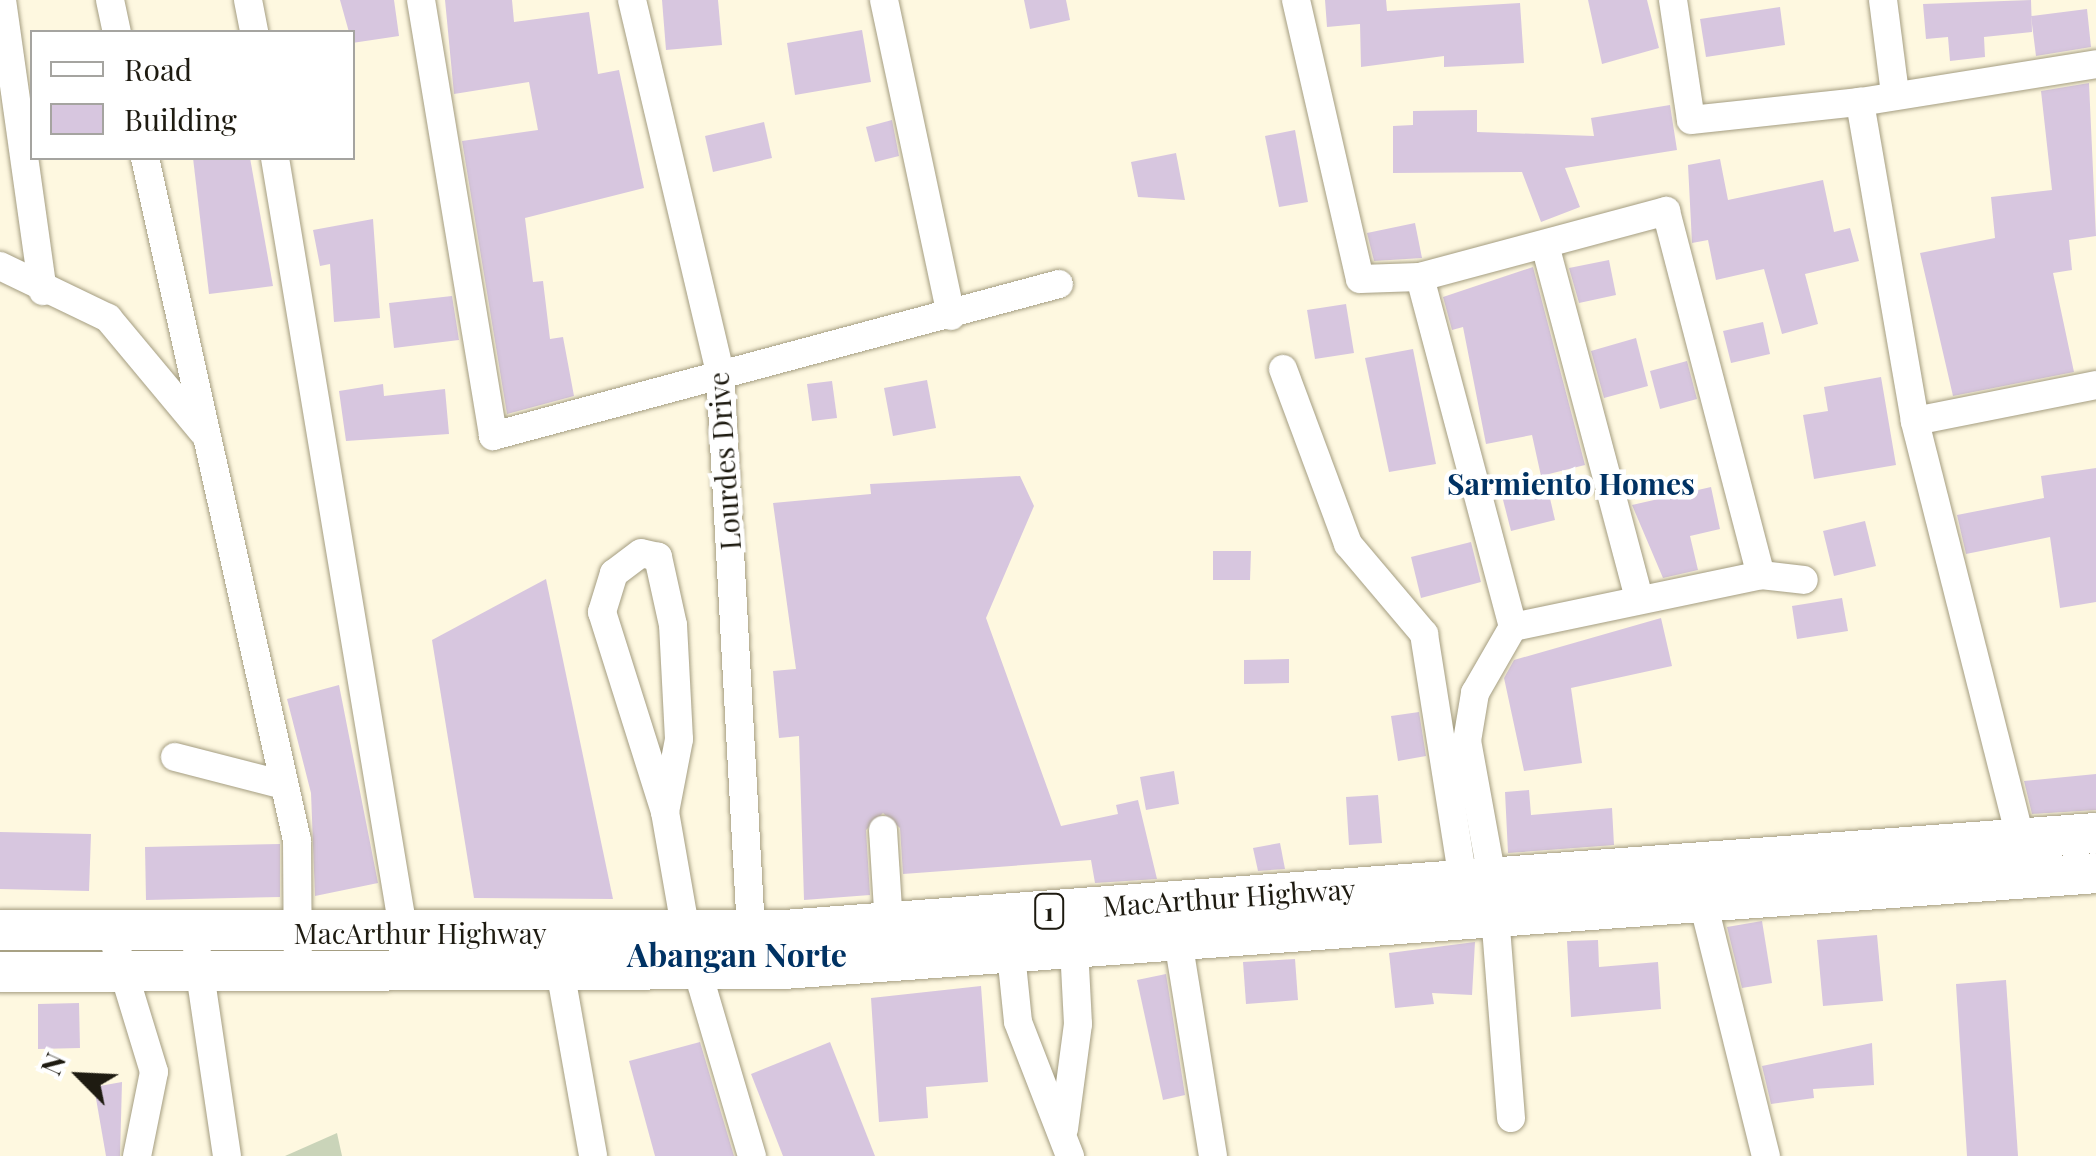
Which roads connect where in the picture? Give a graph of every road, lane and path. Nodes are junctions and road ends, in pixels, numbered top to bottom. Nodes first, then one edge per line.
1 (2, 0) edge
2 (110, 0) edge
3 (248, 0) edge
4 (421, 0) edge
5 (632, 0) edge
6 (884, 0) edge
7 (1296, 0) edge
8 (1673, 0) edge
9 (1882, 0) edge
10 (117, 30) edge
11 (254, 30) edge
12 (2096, 64) edge
13 (1894, 94) junction
14 (1860, 102) junction
15 (145, 160) edge
16 (275, 160) edge
17 (1544, 245) junction
18 (0, 266) edge
19 (1420, 277) junction
20 (1059, 284) dead end
21 (44, 291) junction
22 (951, 316) junction
23 (1283, 369) dead end
24 (720, 372) junction
25 (2096, 385) edge
26 (1915, 420) junction
27 (207, 437) junction
28 (1761, 574) junction
29 (1804, 580) dead end
30 (1640, 598) junction
31 (1513, 627) junction
32 (174, 758) dead end
33 (280, 784) junction
34 (666, 812) junction
35 (883, 830) dead end
36 (2096, 833) edge
37 (2020, 838) junction
38 (2096, 873) edge
39 (1483, 891) junction
40 (1704, 902) junction
41 (889, 925) junction
42 (0, 930) edge
43 (111, 931) junction
44 (751, 931) junction
45 (199, 932) junction
46 (299, 932) junction
47 (404, 935) junction
48 (1178, 940) junction
49 (1074, 947) junction
50 (692, 951) junction
51 (1011, 954) junction
52 (560, 970) junction
53 (0, 972) edge
54 (298, 973) junction
55 (119, 974) junction
56 (195, 974) junction
57 (1511, 1118) dead end
58 (1067, 1143) edge
59 (137, 1156) edge
60 (227, 1156) edge
61 (593, 1156) edge
62 (752, 1156) edge
63 (1213, 1156) edge
64 (1766, 1156) edge

1 - 21 street
2 - 10 street
3 - 11 street
4 - 24 street
5 - 24 street, Lourdes Drive
6 - 22 street
7 - 19 street
8 - 14 street
9 - 13 street
12 - 13 street
13 - 14 street
14 - 26 street
15 - 27 street
16 - 47 street
17 - 19 street
17 - 28 street
17 - 30 street
18 - 21 street
19 - 31 street
20 - 22 street
21 - 27 street
22 - 24 street
23 - 39 street
24 - 44 street, Lourdes Drive
25 - 26 street
26 - 37 street
27 - 33 street
28 - 29 street
28 - 30 street
30 - 31 street
31 - 39 street
32 - 33 street
33 - 46 street
34 - 34 street
34 - 50 street
35 - 41 street
36 - 37 highway, MacArthur Highway / 1
37 - 39 highway, MacArthur Highway / 1
38 - 40 highway, MacArthur Highway / 1
39 - 40 highway, MacArthur Highway / 1
39 - 41 highway, MacArthur Highway / 1
39 - 48 highway, MacArthur Highway / 1
39 - 57 street
40 - 64 street
41 - 44 highway, MacArthur Highway / 1
42 - 43 highway, MacArthur Highway / 1
43 - 45 highway, MacArthur Highway / 1
43 - 55 street
44 - 50 highway, MacArthur Highway / 1
45 - 46 highway, MacArthur Highway / 1
45 - 56 street
46 - 47 highway, MacArthur Highway / 1
46 - 54 street
47 - 50 highway, MacArthur Highway / 1
48 - 49 highway, MacArthur Highway / 1
48 - 63 street
49 - 51 highway, MacArthur Highway / 1
49 - 58 street
50 - 51 highway, MacArthur Highway / 1
50 - 52 highway, MacArthur Highway / 1
50 - 62 street
51 - 58 street
52 - 54 highway, MacArthur Highway / 1
52 - 61 street
53 - 55 highway, MacArthur Highway / 1
54 - 56 highway, MacArthur Highway / 1
55 - 56 highway, MacArthur Highway / 1
55 - 59 street
56 - 60 street

